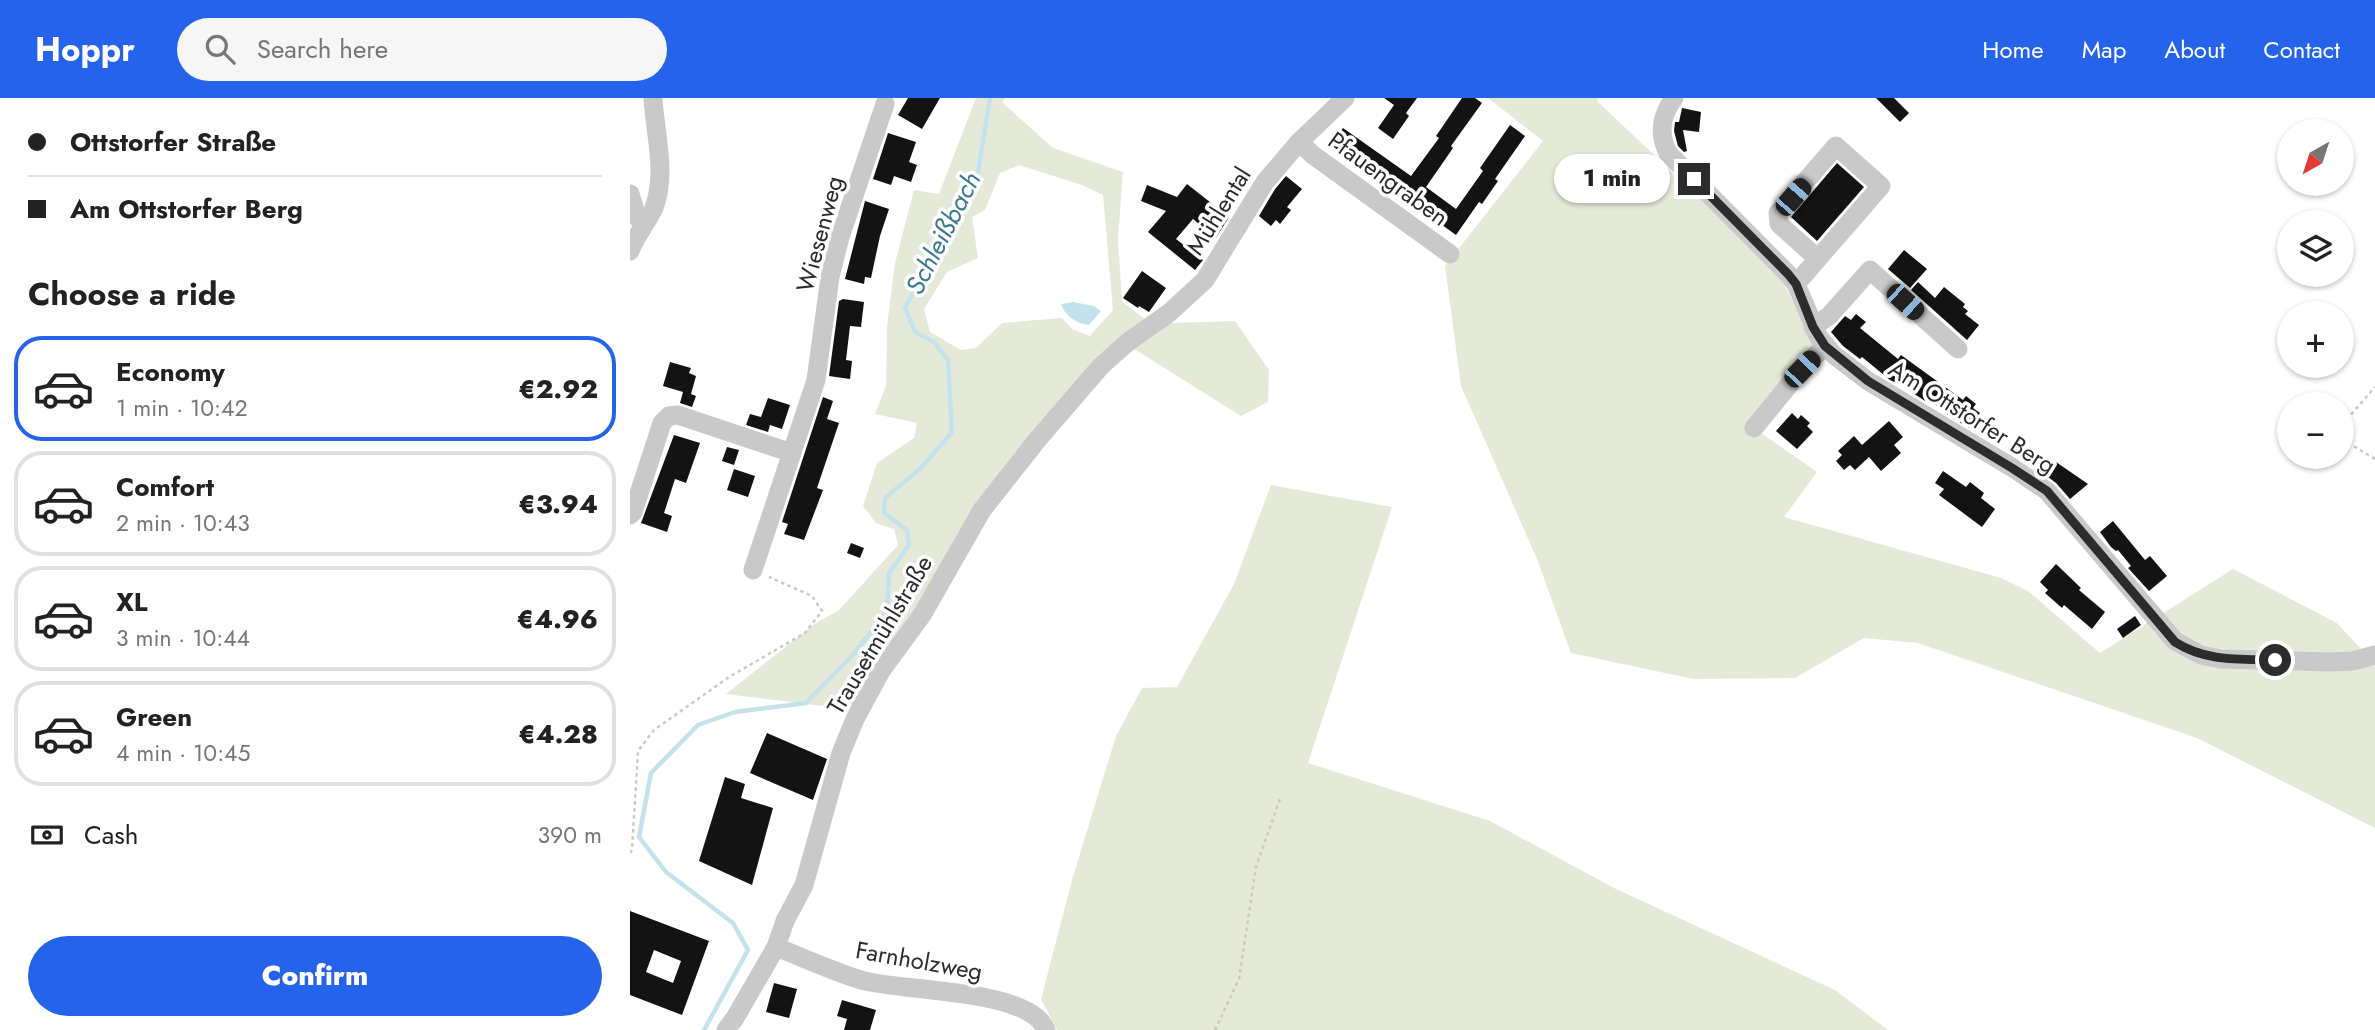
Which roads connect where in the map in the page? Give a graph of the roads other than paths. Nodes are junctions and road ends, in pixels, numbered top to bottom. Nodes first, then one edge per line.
1 (653, 98) edge
2 (1345, 98) edge
3 (1674, 98) edge
4 (884, 100) edge
5 (1299, 142) junction
6 (630, 194) edge
7 (644, 224) junction
8 (630, 251) edge
9 (1450, 254) dead end
10 (1818, 259) junction
11 (1796, 284) junction
12 (1813, 327) junction
13 (1128, 342) joint
14 (1825, 346) junction
15 (1958, 349) dead end
16 (1754, 428) dead end
17 (792, 453) junction
18 (630, 515) edge
19 (753, 570) road end
20 (2375, 655) edge
21 (776, 947) junction
22 (726, 1030) edge
23 (1046, 1030) edge

1 - 7 street
2 - 5 street, Mühlental
3 - 11 street, Am Ottstorfer Berg
4 - 17 street, Wiesenweg
5 - 9 street, Pfauengraben
5 - 13 street, Mühlental
6 - 7 street
7 - 8 street
10 - 10 street
10 - 11 street
11 - 12 street, Am Ottstorfer Berg
12 - 14 street, Am Ottstorfer Berg
12 - 15 street, Am Ottstorfer Berg
13 - 21 street, Trausetmühlstraße
14 - 16 street
14 - 20 street, Am Ottstorfer Berg
17 - 18 street
17 - 19 street, Wiesenweg
21 - 22 street, Trausetmühlstraße
21 - 23 street, Farnholzweg

